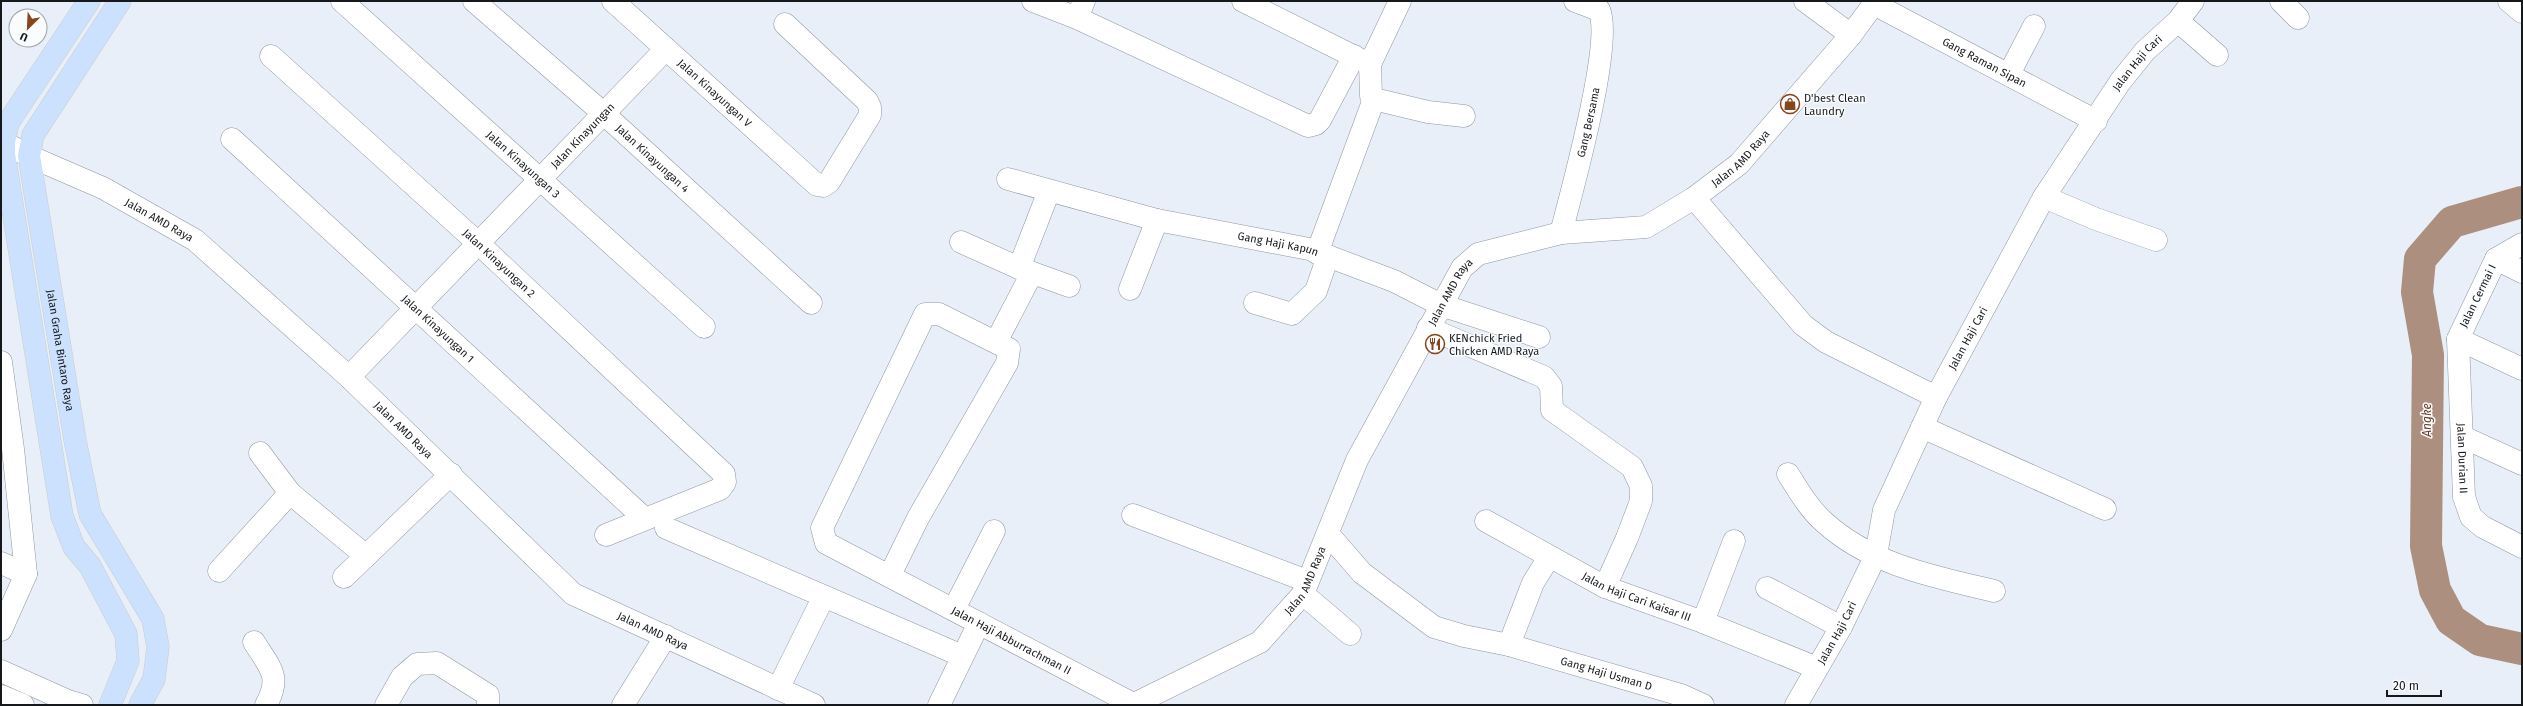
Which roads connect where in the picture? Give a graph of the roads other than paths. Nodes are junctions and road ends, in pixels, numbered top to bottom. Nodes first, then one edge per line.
1 (89, 1) edge
2 (120, 1) edge
3 (342, 1) edge
4 (474, 1) edge
5 (613, 1) edge
6 (1033, 1) edge
7 (1243, 1) edge
8 (1400, 1) edge
9 (1575, 1) edge
10 (1805, 1) edge
11 (2193, 1) edge
12 (2281, 1) edge
13 (2509, 1) edge
14 (1875, 3) edge
15 (1603, 6) edge
16 (1080, 10) edge
17 (2522, 12) edge
18 (2298, 18) dead end
19 (2178, 21) junction
20 (785, 24) dead end
21 (2034, 26) dead end
22 (1851, 35) junction
23 (666, 49) junction
24 (2217, 55) dead end
25 (271, 56) dead end
26 (1362, 60) junction
27 (2009, 74) junction
28 (1374, 99) junction
29 (603, 113) junction
30 (1464, 116) dead end
31 (2096, 121) junction
32 (232, 139) dead end
33 (2, 142) edge
34 (29, 156) junction
35 (540, 179) junction
36 (1008, 179) dead end
37 (1049, 191) junction
38 (2044, 196) junction
39 (1694, 198) junction
40 (1157, 220) junction
41 (1562, 233) junction
42 (2156, 240) dead end
43 (961, 242) dead end
44 (478, 243) junction
45 (2522, 244) edge
46 (1323, 254) junction
47 (2496, 259) junction
48 (1026, 271) junction
49 (2522, 272) edge
50 (1069, 286) dead end
51 (1130, 289) dead end
52 (811, 303) dead end
53 (1255, 303) dead end
54 (1441, 305) junction
55 (416, 307) junction
56 (704, 327) dead end
57 (1428, 328) junction
58 (1539, 337) dead end
59 (2458, 339) junction
60 (996, 342) junction
61 (1, 362) edge
62 (2522, 369) edge
63 (350, 377) junction
64 (1936, 397) junction
65 (1922, 427) junction
66 (2463, 437) junction
67 (75, 440) junction
68 (7, 447) edge
69 (52, 447) junction
70 (260, 453) dead end
71 (2522, 464) edge
72 (451, 474) junction
73 (1788, 474) dead end
74 (290, 492) junction
75 (2104, 509) dead end
76 (1133, 515) dead end
77 (644, 518) junction
78 (1486, 521) dead end
79 (666, 528) dead end
80 (994, 531) dead end
81 (606, 535) dead end
82 (1329, 535) junction
83 (1734, 541) dead end
84 (2522, 547) edge
85 (1876, 555) junction
86 (366, 556) junction
87 (1549, 557) junction
88 (1, 563) edge
89 (219, 571) dead end
90 (26, 574) junction
91 (890, 575) junction
92 (344, 577) dead end
93 (1605, 587) junction
94 (1305, 588) junction
95 (1767, 588) dead end
96 (1994, 591) dead end
97 (823, 598) junction
98 (954, 609) junction
99 (1703, 622) junction
100 (979, 623) junction
101 (1841, 626) junction
102 (1, 630) edge
103 (1350, 634) dead end
104 (666, 636) junction
105 (254, 642) dead end
106 (1509, 645) junction
107 (953, 652) dead end
108 (1817, 668) junction
109 (1, 671) edge
110 (778, 689) junction
111 (1, 696) edge
112 (51, 700) edge
113 (1800, 703) edge
114 (107, 704) edge
115 (1133, 704) edge
116 (23, 705) edge
117 (82, 705) edge
118 (140, 705) edge
119 (266, 705) edge
120 (386, 705) edge
121 (488, 705) edge
122 (623, 705) edge
123 (814, 705) edge
124 (939, 705) edge
125 (1703, 705) edge

1 - 33 main road
2 - 34 main road, Jalan Graha Bintaro Raya
3 - 35 street, Jalan Kinayungan 3
4 - 29 street, Jalan Kinayungan 4
5 - 23 street, Jalan Kinayungan V
6 - 16 street
7 - 26 street
8 - 26 street
9 - 15 street
10 - 22 street
11 - 19 street, Jalan Haji Cari
12 - 18 street
13 - 17 street
14 - 22 street, Jalan AMD Raya
14 - 27 street, Gang Raman Sipan
15 - 41 street, Gang Bersama
16 - 26 street
19 - 24 street
19 - 31 street, Jalan Haji Cari
20 - 23 street, Jalan Kinayungan V
21 - 27 street
22 - 39 street, Jalan AMD Raya
23 - 29 street, Jalan Kinayungan
25 - 44 street, Jalan Kinayungan 2
26 - 28 street
27 - 31 street, Gang Raman Sipan
28 - 30 street
28 - 46 street
29 - 35 street, Jalan Kinayungan
29 - 52 street, Jalan Kinayungan 4
31 - 38 street, Jalan Haji Cari
32 - 55 street, Jalan Kinayungan 1
33 - 34 street, Jalan AMD Raya
33 - 69 main road
34 - 63 street, Jalan AMD Raya
34 - 67 main road, Jalan Graha Bintaro Raya
35 - 44 street, Jalan Kinayungan
35 - 56 street, Jalan Kinayungan 3
36 - 37 street, Gang Haji Kapun
37 - 40 street, Gang Haji Kapun
37 - 48 street
38 - 42 street
38 - 64 street, Jalan Haji Cari
39 - 41 street, Jalan AMD Raya
39 - 64 street
40 - 46 street, Gang Haji Kapun
40 - 51 street
41 - 54 street, Jalan AMD Raya
43 - 48 street
44 - 55 street, Jalan Kinayungan
44 - 77 street, Jalan Kinayungan 2
45 - 47 street, Jalan Cermai I
46 - 53 street
46 - 54 street, Gang Haji Kapun
47 - 49 street
47 - 59 street, Jalan Cermai I
48 - 50 street
48 - 60 street
54 - 57 street, Jalan AMD Raya
54 - 58 street, Gang Haji Kapun
55 - 63 street, Jalan Kinayungan
55 - 77 street, Jalan Kinayungan 1
57 - 82 street, Jalan AMD Raya
57 - 93 street
59 - 62 street
59 - 66 street, Jalan Durian II
60 - 91 street
60 - 91 street, Jalan Haji Abburrachman II
61 - 68 street
63 - 72 street, Jalan AMD Raya
64 - 65 street, Jalan Haji Cari
65 - 75 street
65 - 85 street, Jalan Haji Cari
66 - 71 street
66 - 84 street, Jalan Durian II
67 - 69 main road
67 - 118 main road, Jalan Graha Bintaro Raya
68 - 90 street
69 - 114 main road
70 - 74 street
72 - 86 street
72 - 104 street, Jalan AMD Raya
73 - 85 street
74 - 86 street
74 - 89 street
76 - 94 street
77 - 81 street
78 - 87 street, Jalan Haji Cari Kaisar III
79 - 97 street
80 - 98 street
82 - 94 street, Jalan AMD Raya
82 - 106 street, Gang Haji Usman D
83 - 99 street
85 - 96 street
85 - 101 street, Jalan Haji Cari
86 - 92 street
87 - 93 street, Jalan Haji Cari Kaisar III
87 - 106 street
88 - 90 street
90 - 102 street
91 - 98 street, Jalan Haji Abburrachman II
93 - 99 street, Jalan Haji Cari Kaisar III
94 - 103 street
94 - 115 street, Jalan AMD Raya
95 - 101 street
97 - 107 street
97 - 110 street
98 - 100 street, Jalan Haji Abburrachman II
99 - 108 street, Jalan Haji Cari Kaisar III
100 - 115 street, Jalan Haji Abburrachman II
100 - 124 street
101 - 108 street, Jalan Haji Cari
104 - 110 street, Jalan AMD Raya
104 - 122 street
105 - 119 street
106 - 125 street, Gang Haji Usman D
108 - 113 street, Jalan Haji Cari
109 - 112 street
110 - 123 street, Jalan AMD Raya
111 - 116 street
112 - 117 street
120 - 121 street

